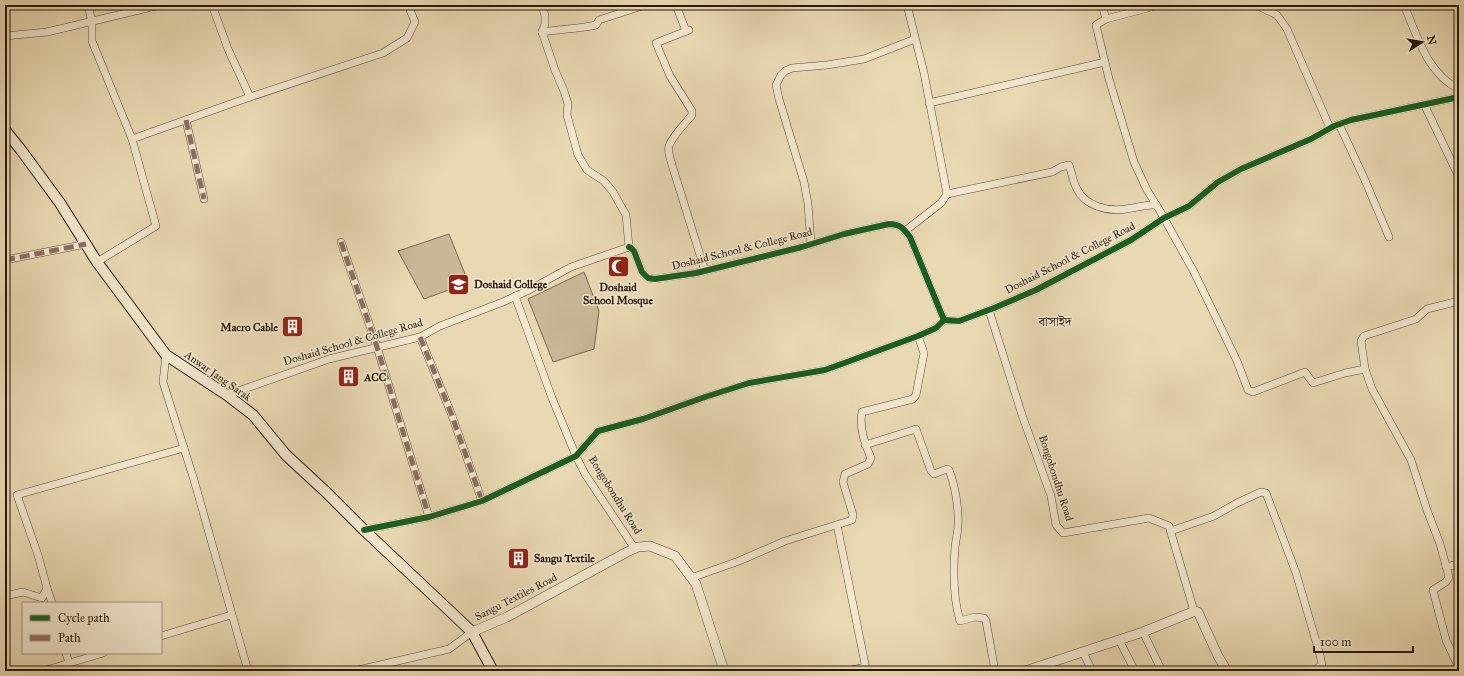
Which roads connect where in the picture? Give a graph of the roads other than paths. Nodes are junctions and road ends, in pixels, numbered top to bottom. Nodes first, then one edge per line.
1 (88, 5) edge
2 (160, 5) edge
3 (212, 5) edge
4 (408, 5) edge
5 (542, 5) edge
6 (645, 5) edge
7 (676, 5) edge
8 (907, 5) edge
9 (1102, 5) edge
10 (1159, 5) edge
11 (1261, 5) edge
12 (1404, 5) edge
13 (1106, 20) junction
14 (92, 22) junction
15 (542, 32) junction
16 (5, 36) edge
17 (915, 39) junction
18 (1104, 62) junction
19 (1459, 89) edge
20 (250, 97) junction
21 (1459, 97) edge
22 (929, 103) junction
23 (1424, 104) junction
24 (186, 120) junction
25 (1339, 124) junction
26 (1330, 128) junction
27 (5, 130) edge
28 (132, 139) junction
29 (1459, 177) edge
30 (947, 194) junction
31 (204, 199) dead end
32 (1156, 205) junction
33 (1164, 218) junction
34 (905, 231) junction
35 (1389, 237) dead end
36 (341, 242) dead end
37 (86, 244) junction
38 (811, 244) junction
39 (629, 247) junction
40 (5, 260) edge
41 (97, 262) junction
42 (705, 271) junction
43 (515, 296) junction
44 (1459, 300) edge
45 (989, 310) junction
46 (944, 320) junction
47 (918, 336) junction
48 (420, 337) junction
49 (377, 347) junction
50 (166, 355) junction
51 (1366, 369) junction
52 (227, 395) junction
53 (865, 445) junction
54 (184, 448) junction
55 (576, 456) junction
56 (482, 501) junction
57 (429, 517) junction
58 (837, 525) junction
59 (364, 530) junction
60 (1171, 531) junction
61 (635, 549) junction
62 (1459, 564) edge
63 (1446, 567) junction
64 (691, 578) junction
65 (47, 588) junction
66 (5, 596) edge
67 (52, 602) edge
68 (1194, 611) junction
69 (231, 615) junction
70 (472, 632) junction
71 (1143, 632) junction
72 (162, 636) edge
73 (1119, 640) junction
74 (1083, 652) junction
75 (66, 654) edge
76 (100, 654) edge
77 (69, 663) junction
78 (1459, 666) edge
79 (866, 670) edge
80 (43, 671) edge
81 (248, 671) edge
82 (354, 671) edge
83 (493, 671) edge
84 (724, 671) edge
85 (847, 671) edge
86 (995, 671) edge
87 (1025, 671) edge
88 (1092, 671) edge
89 (1135, 671) edge
90 (1162, 671) edge
91 (1227, 671) edge
92 (1314, 671) edge

1 - 14 street
2 - 14 street
3 - 20 street
4 - 20 street
5 - 15 street
6 - 15 street
7 - 42 street
8 - 17 street
9 - 13 street
10 - 13 street
11 - 26 street
12 - 19 street
13 - 18 street
14 - 16 street
14 - 28 street
15 - 39 street
17 - 22 street
17 - 38 street
18 - 22 street
18 - 32 street
20 - 24 street
21 - 23 street, Doshaid School & College Road
22 - 30 street
23 - 25 street, Doshaid School & College Road
23 - 29 street
24 - 28 street
24 - 31 street
25 - 26 street, Doshaid School & College Road
25 - 35 street
26 - 33 street, Doshaid School & College Road
27 - 37 main road, Anwar Jang Sarak
28 - 41 street
30 - 32 street
30 - 34 street
32 - 33 street
33 - 45 street, Doshaid School & College Road
33 - 51 street
34 - 38 street, Doshaid School & College Road
34 - 46 street
36 - 49 street
37 - 40 street
37 - 41 main road, Anwar Jang Sarak
38 - 42 street, Doshaid School & College Road
39 - 42 street, Doshaid School & College Road
39 - 43 street, Doshaid School & College Road
41 - 50 main road, Anwar Jang Sarak
43 - 48 street, Doshaid School & College Road
43 - 55 street, Bongobondhu Road
44 - 51 street
45 - 46 street, Doshaid School & College Road
45 - 60 street, Bongobondhu Road
46 - 47 street
47 - 53 street
47 - 55 street
48 - 49 street, Doshaid School & College Road
48 - 56 street
49 - 52 street, Doshaid School & College Road
49 - 57 street
50 - 52 main road, Anwar Jang Sarak
50 - 54 street
51 - 63 street
52 - 59 main road, Anwar Jang Sarak
53 - 58 street
53 - 86 street
54 - 65 street
54 - 69 street
55 - 56 street
55 - 61 street, Bongobondhu Road
56 - 57 street
57 - 59 street
58 - 64 street
58 - 79 street
59 - 70 main road, Anwar Jang Sarak
60 - 68 street
60 - 92 street
61 - 64 street, Bongobondhu Road
61 - 70 street, Sangu Textiles Road
62 - 63 street
63 - 78 street
64 - 84 street, Bongobondhu Road
65 - 66 street
65 - 67 street
68 - 71 street
68 - 91 street
69 - 72 street
69 - 81 street
70 - 82 street
70 - 83 main road, Anwar Jang Sarak
71 - 73 street
71 - 90 street
73 - 74 street
73 - 89 street
74 - 87 street
74 - 88 street
75 - 77 street
76 - 77 street
77 - 80 street
79 - 85 street

